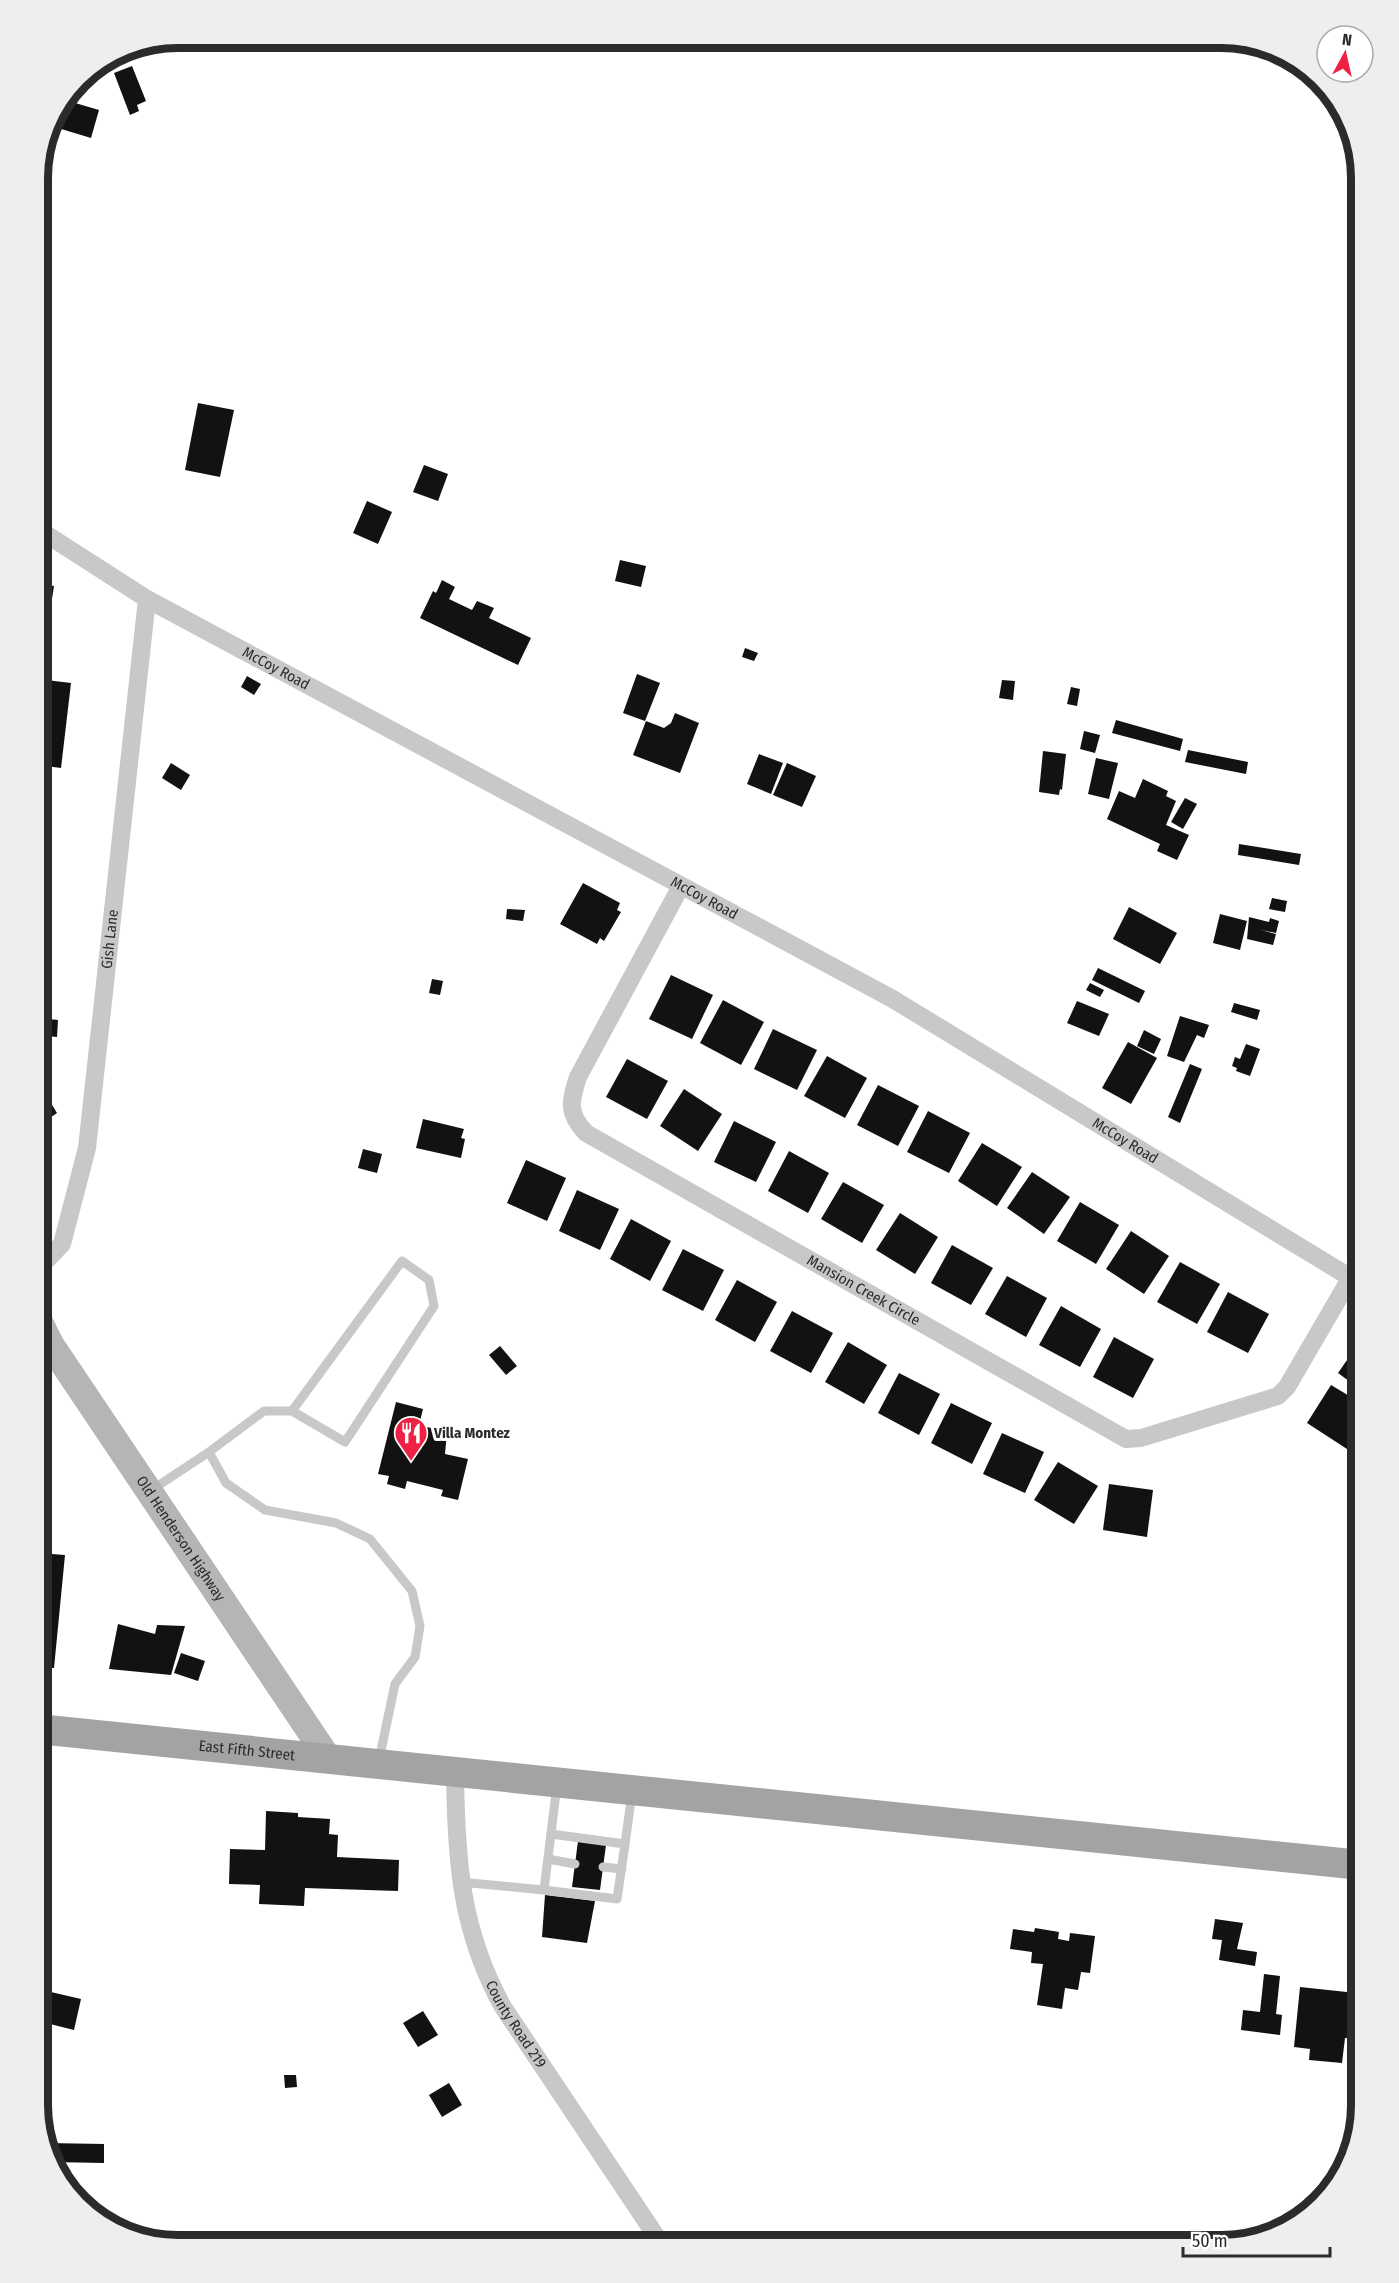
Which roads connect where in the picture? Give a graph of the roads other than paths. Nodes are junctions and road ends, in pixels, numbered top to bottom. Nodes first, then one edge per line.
1 (48, 535) edge
2 (147, 599) junction
3 (681, 886) junction
4 (48, 1259) edge
5 (1351, 1277) edge
6 (1351, 1288) edge
7 (48, 1339) edge
8 (51, 1345) junction
9 (48, 1351) edge
10 (292, 1411) junction
11 (209, 1452) junction
12 (149, 1491) junction
13 (48, 1730) edge
14 (328, 1758) junction
15 (378, 1764) junction
16 (455, 1772) junction
17 (558, 1783) junction
18 (633, 1790) junction
19 (551, 1834) junction
20 (625, 1844) junction
21 (548, 1859) junction
22 (1351, 1863) edge
23 (575, 1864) dead end
24 (603, 1867) dead end
25 (622, 1869) junction
26 (459, 1882) junction
27 (544, 1890) junction
28 (655, 2235) edge

1 - 2 street, McCoy Road
2 - 3 street, McCoy Road
2 - 4 street, Gish Lane
3 - 5 street, McCoy Road
3 - 6 street, Mansion Creek Circle
7 - 8 main road, Old Henderson Highway
8 - 9 street
8 - 12 main road, Old Henderson Highway
10 - 10 lane
10 - 11 lane
11 - 12 lane
11 - 15 lane
12 - 14 main road, Old Henderson Highway
13 - 14 main road, East Fifth Street
14 - 15 main road, East Fifth Street
15 - 16 main road, East Fifth Street
16 - 17 main road, East Fifth Street
16 - 26 street, County Road 219
17 - 18 main road, East Fifth Street
17 - 19 lane
18 - 20 lane
18 - 22 main road, East Fifth Street
19 - 20 lane
19 - 21 lane
20 - 25 lane
21 - 23 lane
21 - 27 lane
24 - 25 lane
25 - 27 lane
26 - 27 lane
26 - 28 street, County Road 219

